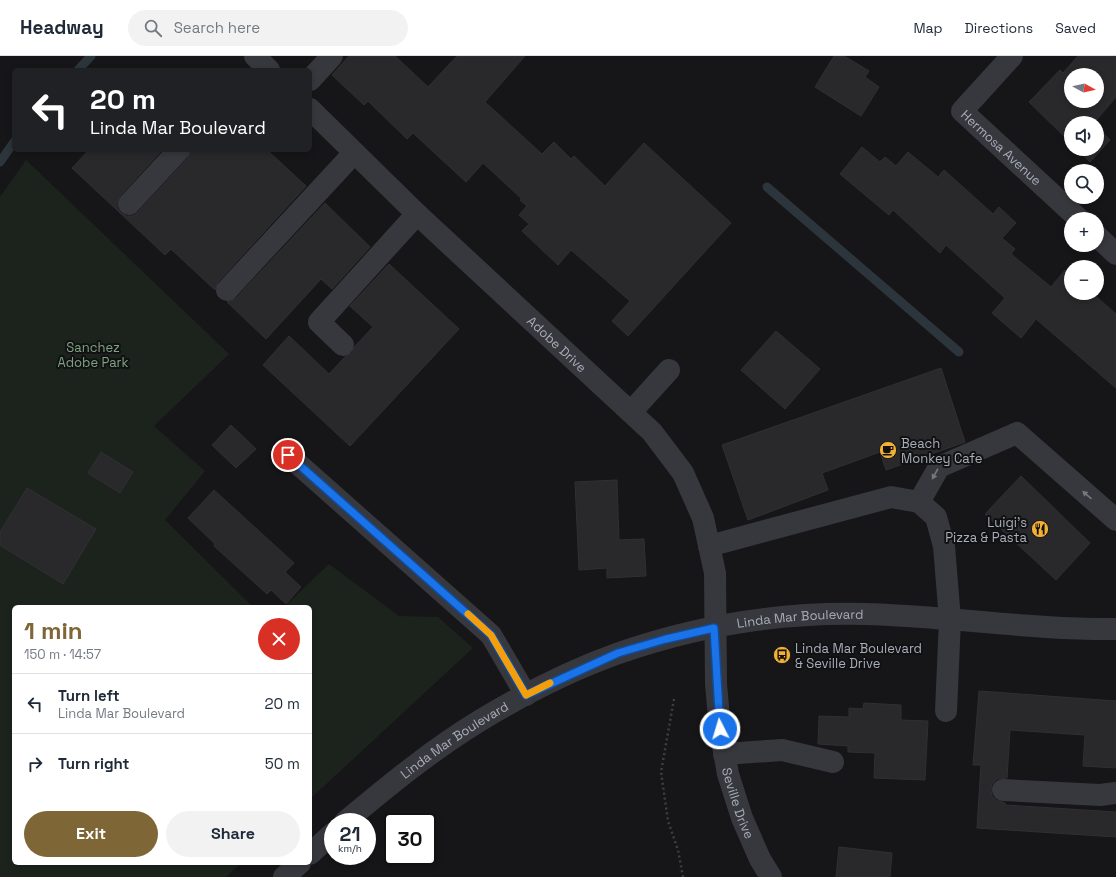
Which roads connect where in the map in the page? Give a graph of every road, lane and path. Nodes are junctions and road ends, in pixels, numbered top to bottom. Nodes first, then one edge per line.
1 (332, 56) edge
2 (1012, 56) edge
3 (312, 78) edge
4 (312, 111) edge
5 (177, 152) edge
6 (354, 153) junction
7 (129, 204) dead end
8 (1070, 212) edge
9 (417, 214) junction
10 (1104, 243) edge
11 (1116, 254) edge
12 (227, 290) dead end
13 (343, 345) dead end
14 (669, 370) dead end
15 (630, 412) junction
16 (288, 455) dead end
17 (919, 502) junction
18 (1116, 520) edge
19 (709, 546) junction
20 (950, 620) junction
21 (714, 628) junction
22 (1116, 629) edge
23 (526, 695) junction
24 (674, 699) dead end
25 (946, 711) dead end
26 (724, 754) junction
27 (833, 762) dead end
28 (1003, 790) dead end
29 (1116, 793) edge
30 (356, 813) edge
31 (324, 841) edge
32 (312, 852) edge
33 (298, 865) edge
34 (284, 877) edge
35 (683, 877) edge
36 (771, 877) edge

1 - 3 street
2 - 8 street, Hermosa Avenue
4 - 6 street, Adobe Drive
5 - 7 street
6 - 9 street, Adobe Drive
6 - 12 street
9 - 13 street
9 - 15 street, Adobe Drive
10 - 11 street
14 - 15 street
15 - 19 street, Adobe Drive
16 - 23 street
18 -> 17 street
17 - 19 street
17 - 20 street
19 - 21 street, Adobe Drive
20 - 21 street, Linda Mar Boulevard
20 - 22 street, Linda Mar Boulevard
20 - 25 street
21 - 23 street, Linda Mar Boulevard
21 - 26 street, Seville Drive
23 - 30 street, Linda Mar Boulevard
24 - 35 path
26 - 27 street
26 - 36 street, Seville Drive
28 - 29 street
31 - 32 street
33 - 34 street

